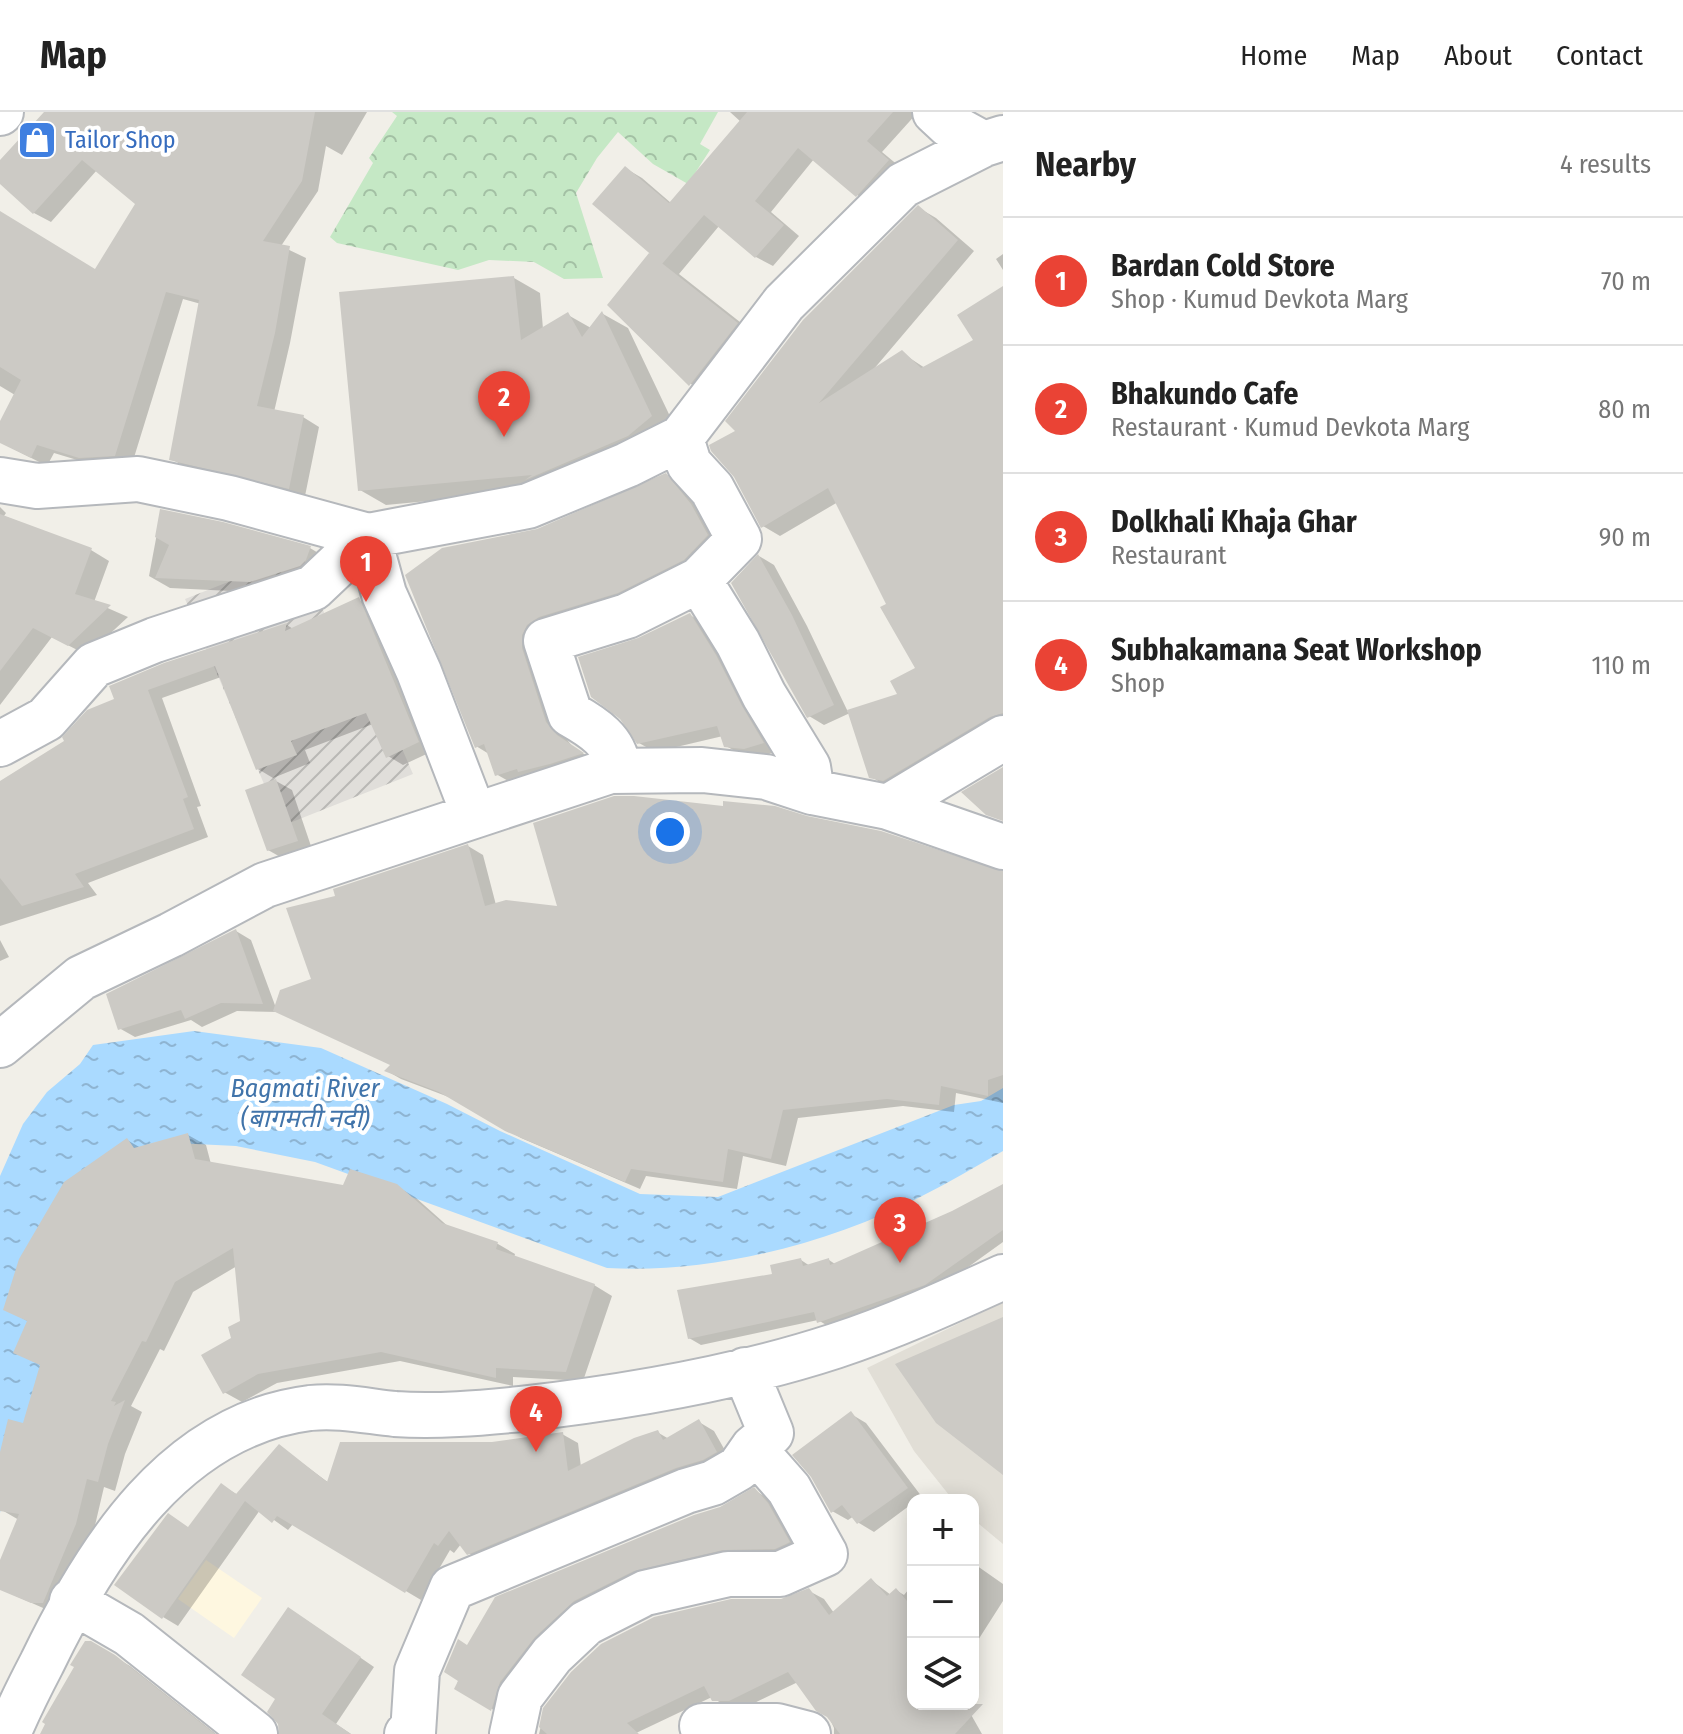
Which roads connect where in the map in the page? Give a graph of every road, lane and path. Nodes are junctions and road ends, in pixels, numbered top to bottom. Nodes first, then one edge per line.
1 (935, 112) edge
2 (994, 141) edge
3 (681, 438) junction
4 (0, 480) edge
5 (368, 536) junction
6 (699, 580) junction
7 (1003, 738) edge
8 (0, 744) edge
9 (618, 769) junction
10 (812, 792) junction
11 (888, 807) junction
12 (474, 815) junction
13 (1003, 847) edge
14 (0, 1045) edge
15 (1003, 1277) edge
16 (745, 1370) junction
17 (753, 1448) junction
18 (72, 1601) junction
19 (702, 1726) dead end
20 (244, 1730) edge
21 (8, 1734) edge
22 (407, 1734) edge
23 (414, 1734) edge
24 (512, 1734) edge
25 (808, 1734) edge

1 - 2 street
2 - 3 street
3 - 5 street
3 - 6 street
4 - 5 street
5 - 8 street
5 - 12 street
6 - 9 street
6 - 10 street
7 - 11 street
9 - 10 street
9 - 12 street
10 - 11 street
11 - 13 street
12 - 14 street
15 - 16 street
16 - 17 street
16 - 18 street
17 - 23 street
17 - 24 street
18 - 20 street
18 - 21 street
19 - 25 street
22 - 23 street

